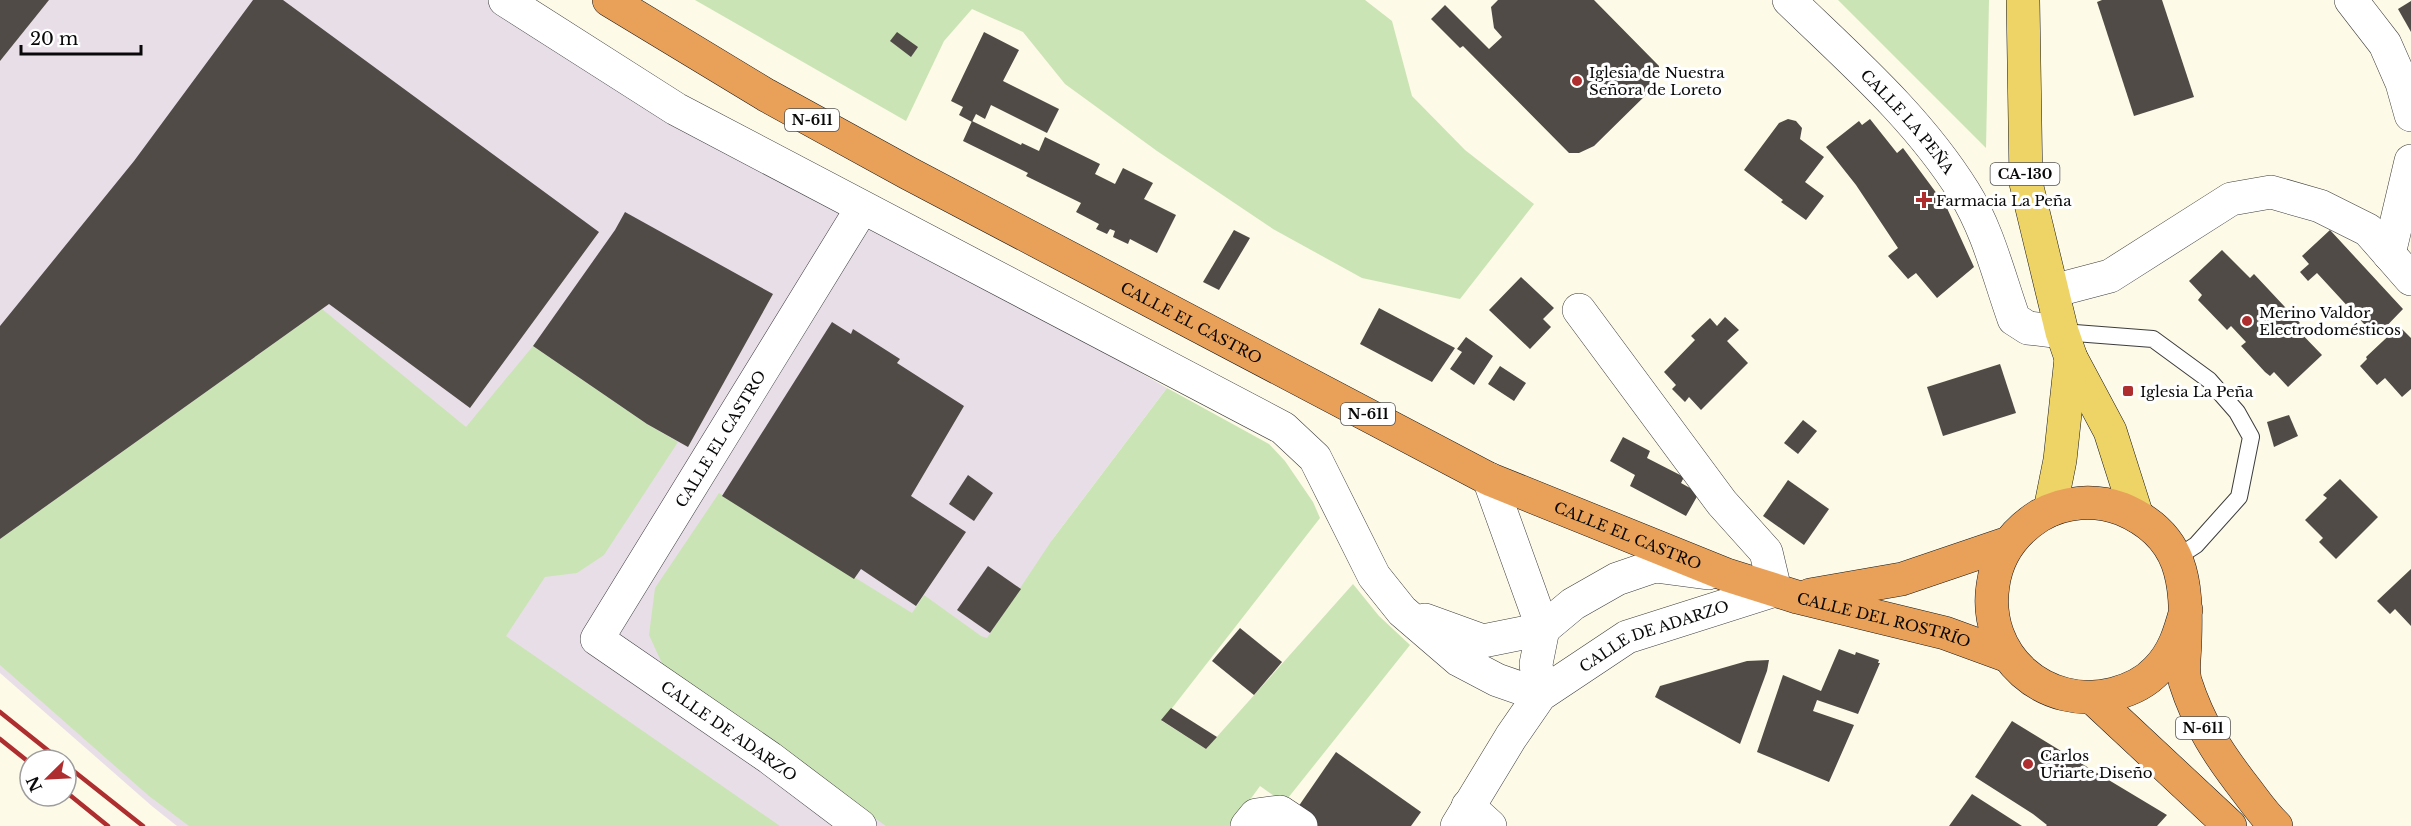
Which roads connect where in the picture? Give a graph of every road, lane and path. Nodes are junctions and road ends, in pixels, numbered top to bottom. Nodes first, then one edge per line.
1 (505, 0) edge
2 (609, 0) edge
3 (1789, 0) edge
4 (2023, 0) edge
5 (2351, 0) edge
6 (2411, 114) edge
7 (2411, 161) edge
8 (862, 208) junction
9 (2389, 254) junction
10 (2411, 279) edge
11 (2053, 291) junction
12 (1579, 310) dead end
13 (2067, 345) junction
14 (1489, 479) junction
15 (2050, 510) junction
16 (2137, 516) junction
17 (2008, 543) junction
18 (2176, 558) junction
19 (1727, 575) junction
20 (1786, 594) junction
21 (2186, 610) junction
22 (1402, 611) junction
23 (1543, 629) junction
24 (597, 639) joint
25 (2008, 656) junction
26 (1540, 695) junction
27 (2094, 699) junction
28 (1472, 819) edge
29 (860, 826) edge
30 (1247, 826) edge
31 (1301, 826) edge
32 (2230, 826) edge
33 (2276, 826) edge

1 - 8 street
2 - 14 highway, CALLE EL CASTRO / N-611
3 - 13 street, CALLE LA PEÑA
4 - 11 main road, CA-130
5 - 6 street
7 - 9 street
8 - 22 street
8 - 24 street, CALLE EL CASTRO
9 - 10 street
9 - 11 street
11 - 13 main road, CA-130
12 - 20 street
13 - 15 main road, CA-130
13 - 16 main road, CA-130
13 - 18 lane
14 - 19 highway, CALLE EL CASTRO / N-611
14 - 23 street
15 - 16 highway, N-611
15 - 17 highway, N-611
16 - 18 highway, N-611
17 - 20 highway, CALLE DEL ROSTRÍO / N-611
17 - 25 highway, N-611
18 - 21 highway, N-611
19 - 20 highway, CALLE EL CASTRO / N-611
19 - 23 street, CALLE DE ADARZO
20 - 25 highway, CALLE DEL ROSTRÍO / N-611
20 - 26 street, CALLE DE ADARZO
21 - 27 highway, N-611
21 - 33 highway, N-611
22 - 23 street
22 - 26 street
23 - 26 street
24 - 29 street, CALLE DE ADARZO
25 - 27 highway, N-611
26 - 28 street, CALLE DE ADARZO
27 - 32 highway
30 - 31 street

